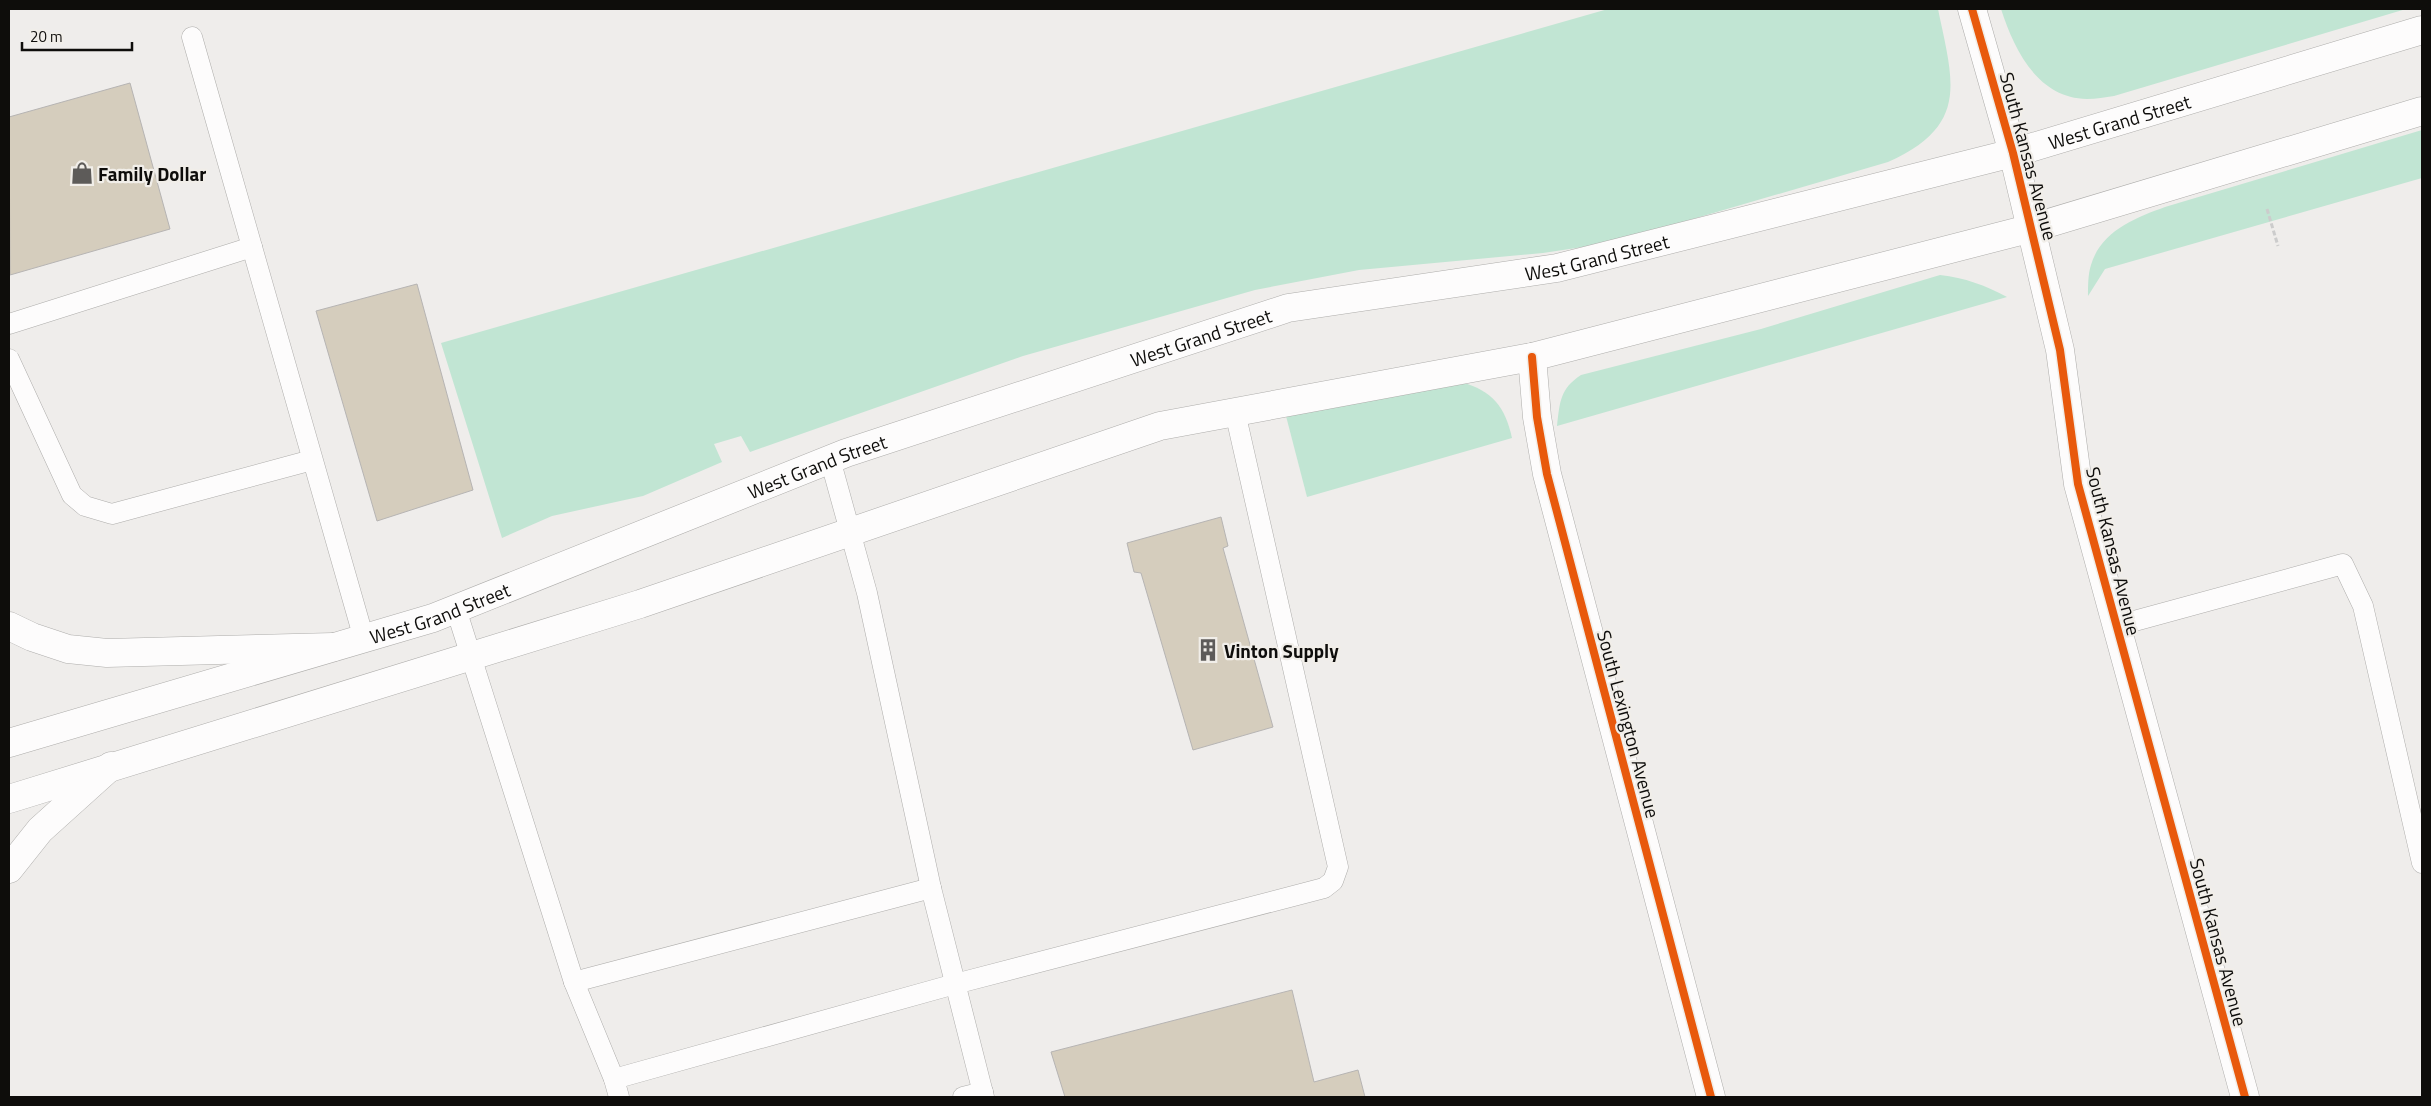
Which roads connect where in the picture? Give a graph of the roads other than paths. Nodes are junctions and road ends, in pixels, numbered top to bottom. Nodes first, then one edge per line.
1 (1972, 9) edge
2 (2422, 30) edge
3 (192, 37) dead end
4 (2422, 111) edge
5 (2013, 153) junction
6 (2032, 228) junction
7 (252, 247) junction
8 (9, 324) edge
9 (1532, 357) junction
10 (9, 359) edge
11 (1235, 412) junction
12 (830, 459) junction
13 (312, 460) junction
14 (851, 532) junction
15 (456, 608) junction
16 (9, 626) edge
17 (2116, 626) junction
18 (364, 639) junction
19 (333, 647) junction
20 (472, 656) junction
21 (9, 743) edge
22 (111, 766) junction
23 (9, 799) edge
24 (2422, 864) edge
25 (9, 869) edge
26 (931, 888) junction
27 (574, 982) junction
28 (955, 984) junction
29 (616, 1088) edge
30 (983, 1095) edge
31 (963, 1097) edge
32 (1711, 1097) edge
33 (2245, 1097) edge

1 - 5 main road, South Kansas Avenue
2 - 5 main road, West Grand Street
3 - 7 lane
4 - 6 main road
5 - 6 main road, South Kansas Avenue
5 - 12 main road, West Grand Street
6 - 9 main road
6 - 17 main road, South Kansas Avenue
7 - 8 lane
7 - 13 lane
9 - 11 main road
9 - 32 main road, South Lexington Avenue
10 - 13 lane
11 - 14 main road
11 - 28 lane
12 - 14 lane
12 - 15 main road, West Grand Street
13 - 18 lane
14 - 20 main road
14 - 26 lane
15 - 18 main road, West Grand Street
15 - 20 lane
16 - 19 main road
17 - 24 lane
17 - 33 main road, South Kansas Avenue
18 - 19 main road, West Grand Street
19 - 21 main road, West Grand Street
20 - 22 main road
20 - 27 lane
22 - 23 main road
22 - 25 main road
26 - 27 lane
26 - 28 lane
27 - 29 lane
28 - 29 lane
28 - 30 lane
30 - 31 lane

